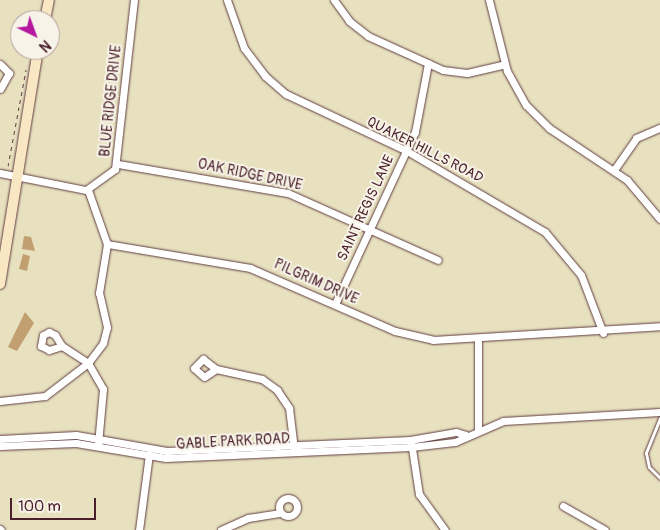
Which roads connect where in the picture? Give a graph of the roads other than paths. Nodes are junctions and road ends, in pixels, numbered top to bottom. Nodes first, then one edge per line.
1 (134, 0) edge
2 (228, 0) edge
3 (334, 0) edge
4 (489, 0) edge
5 (36, 60) edge
6 (428, 63) junction
7 (0, 64) edge
8 (505, 64) junction
9 (0, 89) edge
10 (660, 128) edge
11 (406, 151) junction
12 (118, 164) junction
13 (614, 170) junction
14 (12, 171) junction
15 (0, 173) edge
16 (88, 190) junction
17 (660, 218) edge
18 (371, 228) junction
19 (107, 244) junction
20 (438, 260) dead end
21 (0, 284) edge
22 (335, 304) junction
23 (660, 326) edge
24 (602, 333) junction
25 (478, 339) junction
26 (62, 346) dead end
27 (88, 363) junction
28 (216, 369) dead end
29 (0, 401) edge
30 (660, 412) edge
31 (660, 418) edge
32 (478, 429) junction
33 (0, 438) edge
34 (99, 443) junction
35 (411, 443) junction
36 (0, 446) edge
37 (294, 448) junction
38 (149, 453) junction
39 (660, 478) edge
40 (563, 506) dead end
41 (281, 512) dead end
42 (139, 530) edge
43 (222, 530) edge
44 (445, 530) edge
45 (605, 530) edge

1 - 12 street, BLUE RIDGE DRIVE
2 - 11 street, QUAKER HILLS ROAD
3 - 6 street
4 - 8 street
5 - 14 street
6 - 8 street
6 - 11 street, SAINT REGIS LANE
7 - 9 street
8 - 13 street
10 - 13 street
11 - 18 street, SAINT REGIS LANE
11 - 24 street, QUAKER HILLS ROAD
12 - 16 street, BLUE RIDGE DRIVE
12 - 18 street, OAK RIDGE DRIVE
13 - 17 street
14 - 15 street
14 - 16 street
14 - 21 street
16 - 19 street
18 - 20 street, OAK RIDGE DRIVE
18 - 22 street, SAINT REGIS LANE
19 - 22 street, PILGRIM DRIVE
19 - 27 street
22 - 25 street, PILGRIM DRIVE
23 - 24 street, PILGRIM DRIVE
24 - 25 street, PILGRIM DRIVE
25 - 32 street
26 - 27 street
27 - 29 street
27 - 34 street
28 - 37 street
30 - 32 street, GABLE PARK ROAD
31 - 39 lane
32 - 35 street, GABLE PARK ROAD
33 - 34 street, GABLE PARK ROAD
34 - 36 street, GABLE PARK ROAD
34 - 38 street, GABLE PARK ROAD
35 - 37 street, GABLE PARK ROAD
35 - 44 street
37 - 38 street, GABLE PARK ROAD
38 - 42 street
40 - 45 street
41 - 43 street

